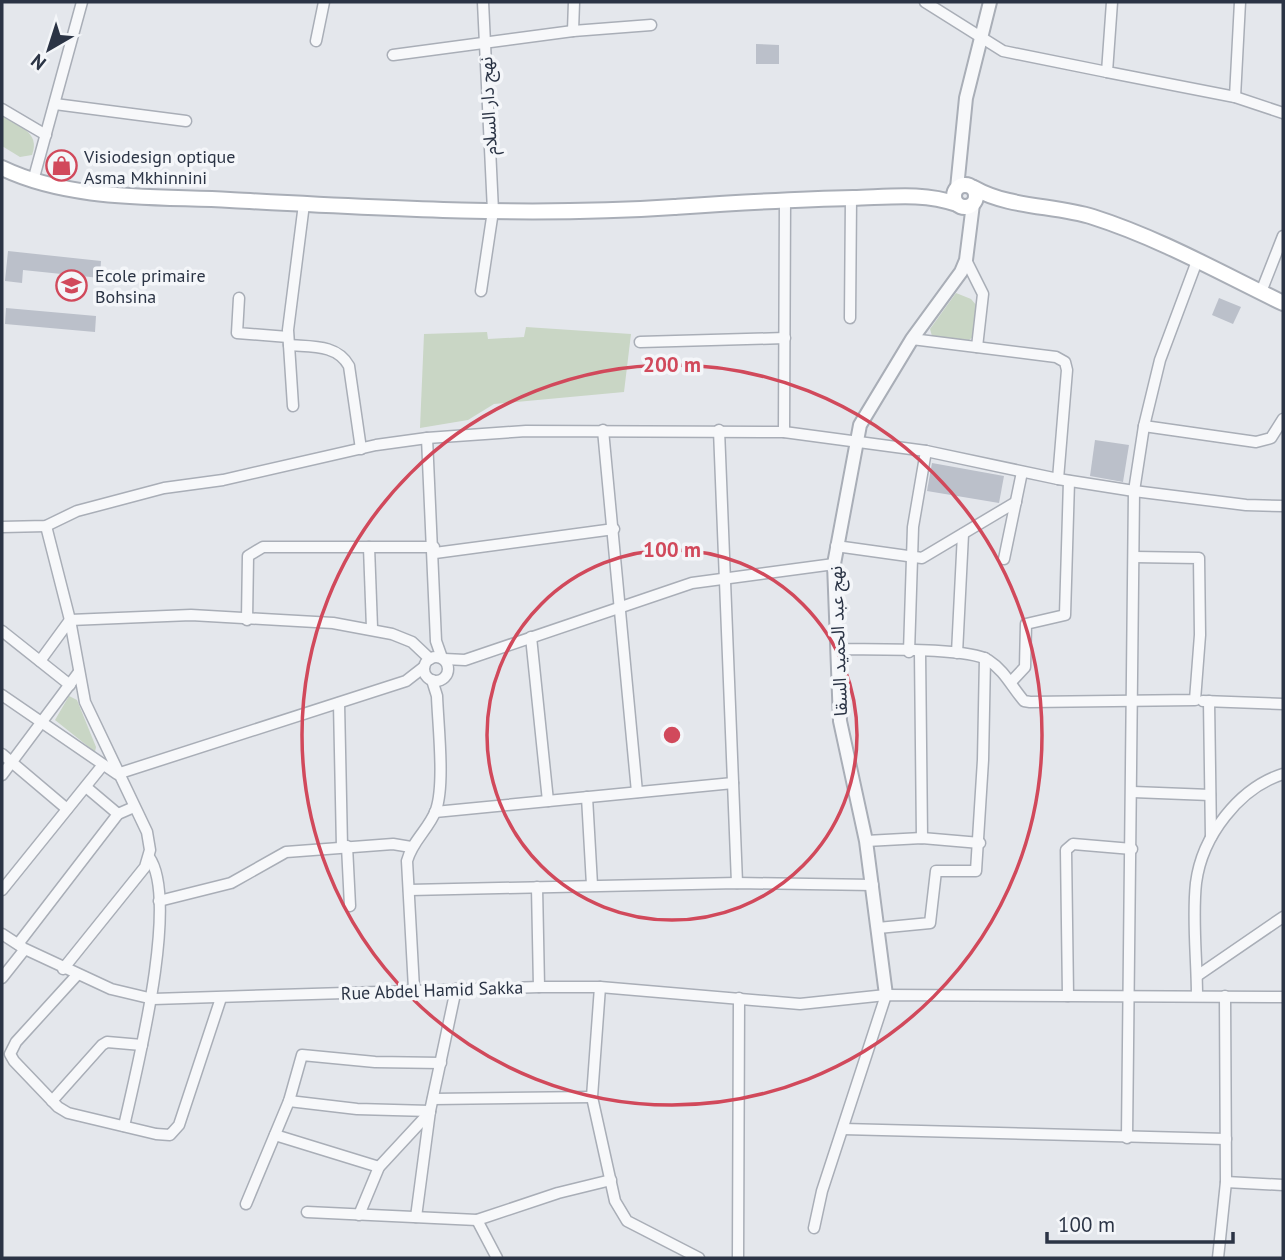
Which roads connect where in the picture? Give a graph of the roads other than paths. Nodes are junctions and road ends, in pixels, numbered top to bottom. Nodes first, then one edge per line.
1 (82, 2) edge
2 (324, 2) edge
3 (483, 2) edge
4 (574, 2) edge
5 (925, 2) edge
6 (990, 2) edge
7 (1112, 2) edge
8 (1240, 2) edge
9 (651, 25) dead end
10 (573, 31) junction
11 (981, 39) junction
12 (316, 41) dead end
13 (485, 43) junction
14 (393, 54) dead end
15 (1107, 72) junction
16 (1235, 97) junction
17 (55, 104) junction
18 (2, 109) edge
19 (1283, 113) edge
20 (186, 121) dead end
21 (47, 135) junction
22 (2, 168) edge
23 (33, 181) junction
24 (967, 187) junction
25 (910, 196) junction
26 (851, 198) junction
27 (785, 199) junction
28 (1008, 200) junction
29 (304, 204) junction
30 (963, 205) junction
31 (493, 211) junction
32 (1283, 236) edge
33 (966, 260) junction
34 (1197, 261) junction
35 (481, 291) dead end
36 (1261, 292) junction
37 (239, 298) dead end
38 (1283, 303) edge
39 (850, 318) dead end
40 (785, 338) junction
41 (912, 338) junction
42 (289, 341) junction
43 (640, 342) dead end
44 (977, 347) junction
45 (293, 406) dead end
46 (1283, 419) edge
47 (1144, 426) junction
48 (603, 430) junction
49 (719, 430) junction
50 (785, 432) junction
51 (428, 438) junction
52 (856, 439) junction
53 (361, 449) junction
54 (926, 451) junction
55 (1022, 471) junction
56 (1058, 479) junction
57 (1069, 481) junction
58 (1134, 491) junction
59 (1016, 502) junction
60 (1283, 506) edge
61 (46, 526) junction
62 (2, 527) edge
63 (614, 529) junction
64 (963, 534) junction
65 (836, 546) junction
66 (369, 547) junction
67 (434, 550) junction
68 (1134, 557) junction
69 (911, 558) junction
70 (1004, 559) dead end
71 (834, 564) junction
72 (725, 576) junction
73 (620, 606) junction
74 (69, 620) junction
75 (247, 620) junction
76 (372, 628) junction
77 (2, 631) edge
78 (531, 637) junction
79 (837, 649) junction
80 (914, 652) junction
81 (957, 653) junction
82 (985, 658) junction
83 (434, 660) junction
84 (465, 660) junction
85 (40, 661) junction
86 (79, 672) junction
87 (445, 677) junction
88 (431, 680) junction
89 (406, 681) junction
90 (1011, 682) junction
91 (70, 685) junction
92 (2, 695) edge
93 (437, 696) junction
94 (1195, 700) junction
95 (1131, 701) junction
96 (1209, 701) junction
97 (339, 703) junction
98 (1283, 704) edge
99 (43, 721) junction
100 (2, 754) edge
101 (11, 762) junction
102 (102, 766) junction
103 (117, 774) junction
104 (1283, 774) edge
105 (2, 775) edge
106 (733, 783) junction
107 (86, 787) junction
108 (637, 792) junction
109 (1133, 792) junction
110 (1210, 795) junction
111 (587, 797) junction
112 (548, 801) junction
113 (134, 807) junction
114 (67, 809) junction
115 (435, 812) junction
116 (118, 814) junction
117 (1211, 837) junction
118 (922, 838) junction
119 (866, 841) junction
120 (980, 843) junction
121 (345, 846) junction
122 (411, 847) junction
123 (1132, 849) junction
124 (149, 857) junction
125 (737, 883) junction
126 (592, 885) junction
127 (873, 885) junction
128 (537, 887) junction
129 (2, 890) edge
130 (409, 890) junction
131 (159, 901) junction
132 (350, 906) dead end
133 (1283, 917) edge
134 (878, 928) junction
135 (2, 934) edge
136 (21, 946) junction
137 (63, 969) junction
138 (77, 975) junction
139 (1197, 976) junction
140 (2, 978) edge
141 (539, 987) junction
142 (600, 987) junction
143 (414, 989) junction
144 (456, 989) junction
145 (886, 995) junction
146 (1068, 996) junction
147 (1130, 996) junction
148 (1197, 996) junction
149 (1225, 996) junction
150 (1283, 997) edge
151 (221, 998) junction
152 (739, 998) junction
153 (153, 999) junction
154 (142, 1045) junction
155 (10, 1054) junction
156 (2, 1063) edge
157 (441, 1063) junction
158 (592, 1097) junction
159 (433, 1099) junction
160 (52, 1101) junction
161 (289, 1101) junction
162 (430, 1111) junction
163 (124, 1126) junction
164 (843, 1129) junction
165 (275, 1135) junction
166 (1127, 1138) junction
167 (1226, 1139) junction
168 (379, 1167) junction
169 (611, 1181) junction
170 (1226, 1182) junction
171 (1283, 1185) edge
172 (246, 1204) dead end
173 (307, 1212) dead end
174 (359, 1215) junction
175 (416, 1217) junction
176 (477, 1220) junction
177 (814, 1228) dead end
178 (498, 1258) edge
179 (699, 1258) edge
180 (738, 1258) edge
181 (1218, 1258) edge

1 - 17 street
2 - 12 street
3 - 13 street, نهج دار السلام
4 - 10 street
5 - 11 street
6 - 11 street
7 - 15 street
8 - 16 street
9 - 10 street
10 - 13 street
11 - 15 street
11 - 24 street
13 - 14 street
13 - 31 street, نهج دار السلام
15 - 16 street
16 - 19 street
17 - 20 street
17 - 21 street
18 - 21 street
21 - 23 street
22 - 23 main road
23 - 29 main road
24 - 25 main road
24 - 28 main road
24 - 30 main road
24 - 30 main road
25 - 26 main road
25 - 30 main road
26 - 27 main road
26 - 39 street
27 - 31 main road
27 - 40 street
28 - 30 main road
28 - 34 main road
29 - 31 main road
29 - 42 street
30 - 33 street
31 - 35 street, نهج دار السلام
32 - 36 street
33 - 41 street, نهج عبد الحميد السقا
33 - 44 street
34 - 36 main road
34 - 47 street
36 - 38 main road
37 - 42 street
40 - 43 street
40 - 50 street
41 - 44 street
41 - 52 street, نهج عبد الحميد السقا
42 - 45 street
42 - 53 street
44 - 56 street
46 - 47 street
47 - 58 street
48 - 49 street
48 - 51 street
48 - 63 street
49 - 50 street
49 - 72 street
50 - 52 street
51 - 53 street
51 - 67 street
52 - 54 street
52 - 65 street, نهج عبد الحميد السقا
53 - 61 street
54 - 55 street
54 - 69 street
55 - 56 street
55 - 59 street
56 - 57 street
57 - 58 street
57 - 90 street
58 - 60 street
58 - 68 street
59 - 64 street
59 - 70 street
61 - 62 street
61 - 74 street
63 - 67 street
63 - 73 street
64 - 69 street
64 - 81 street
65 - 69 street
65 - 71 street, نهج عبد الحميد السقا
66 - 67 street
66 - 75 street
66 - 76 street
67 - 83 street
68 - 94 street
68 - 95 street
69 - 80 street
71 - 72 street
71 - 79 street, نهج عبد الحميد السقا
72 - 73 street
72 - 106 street
73 - 78 street
73 - 108 street
74 - 75 street
74 - 85 street
74 - 86 street
75 - 76 street
76 - 83 street
77 - 85 street
78 - 84 street
78 - 112 street
79 - 80 street
79 - 119 street, نهج عبد الحميد السقا
80 - 81 street
80 - 118 street
81 - 82 street
82 - 90 street
82 - 120 street
83 - 84 street
83 - 87 street
83 - 88 street
83 - 89 street
84 - 87 street
85 - 91 street
86 - 91 street
86 - 103 street
87 - 88 street
87 - 93 street
88 - 89 street
88 - 93 street
89 - 97 street
90 - 95 street
91 - 99 street
92 - 99 street
93 - 115 street
94 - 95 street
94 - 96 street
95 - 109 street
96 - 98 street
96 - 110 street
97 - 103 street
97 - 121 street
99 - 101 street
99 - 102 street
100 - 101 street
101 - 105 street
101 - 114 street
102 - 103 street
102 - 107 street
103 - 113 street
104 - 117 street
106 - 108 street
106 - 125 street
107 - 114 street
107 - 116 street
108 - 111 street
109 - 110 street
109 - 123 street
110 - 117 street
111 - 112 street
111 - 126 street
112 - 115 street
113 - 116 street
113 - 124 street
114 - 129 street
115 - 122 street
116 - 136 street
117 - 139 street
118 - 119 street
118 - 120 street
119 - 127 street, نهج عبد الحميد السقا
120 - 134 street
121 - 122 street
121 - 131 street
121 - 132 street
122 - 130 street
123 - 146 street
123 - 147 street
124 - 131 street
124 - 137 street
125 - 126 street
125 - 127 street
126 - 128 street
127 - 134 street, نهج عبد الحميد السقا
128 - 130 street
128 - 141 street
130 - 143 street
131 - 153 street
133 - 139 street
134 - 145 street, نهج عبد الحميد السقا
135 - 136 street, Rue Abdel Hamid Sakka
136 - 137 street, Rue Abdel Hamid Sakka
136 - 140 street
137 - 138 street, Rue Abdel Hamid Sakka
138 - 153 street, Rue Abdel Hamid Sakka
138 - 155 street
139 - 148 street
141 - 142 street, Rue Abdel Hamid Sakka
141 - 144 street, Rue Abdel Hamid Sakka
142 - 152 street, Rue Abdel Hamid Sakka
142 - 158 street
143 - 144 street, Rue Abdel Hamid Sakka
143 - 151 street, Rue Abdel Hamid Sakka
144 - 157 street
145 - 146 street, Rue Abdel Hamid Sakka
145 - 152 street, Rue Abdel Hamid Sakka
145 - 164 street
146 - 147 street, Rue Abdel Hamid Sakka
147 - 148 street, Rue Abdel Hamid Sakka
147 - 166 street
148 - 149 street, Rue Abdel Hamid Sakka
149 - 150 street, Rue Abdel Hamid Sakka
149 - 167 street
151 - 153 street, Rue Abdel Hamid Sakka
151 - 163 street
152 - 180 street
153 - 154 street
154 - 160 street
154 - 163 street
155 - 156 street
155 - 160 street
157 - 159 street
157 - 161 street
158 - 159 street
158 - 169 street
159 - 162 street
160 - 163 street
161 - 162 street
161 - 165 street
162 - 168 street
162 - 175 street
164 - 166 street
164 - 177 street
165 - 168 street
165 - 172 street
166 - 167 street
167 - 170 street
168 - 174 street
169 - 176 street
169 - 179 street
170 - 171 street
170 - 181 street
173 - 174 street
174 - 175 street
175 - 176 street
176 - 178 street

